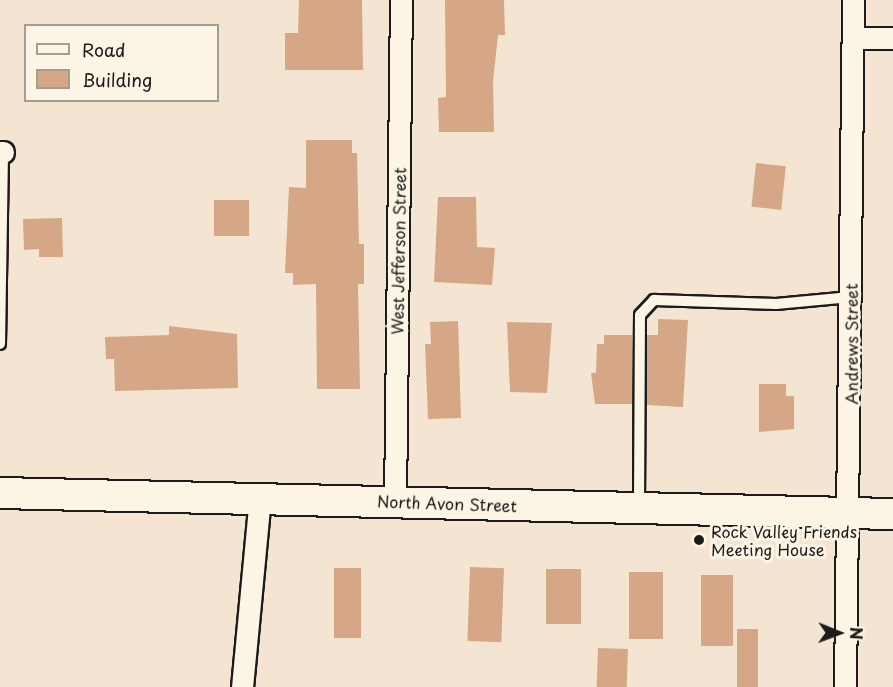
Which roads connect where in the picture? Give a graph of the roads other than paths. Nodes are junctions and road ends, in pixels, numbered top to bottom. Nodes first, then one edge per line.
1 (401, 0) edge
2 (853, 0) edge
3 (853, 38) junction
4 (893, 38) edge
5 (1, 152) edge
6 (852, 297) junction
7 (0, 344) edge
8 (0, 493) edge
9 (260, 498) junction
10 (395, 502) junction
11 (639, 508) junction
12 (850, 514) junction
13 (893, 514) edge
14 (242, 687) edge
15 (845, 687) edge

1 - 10 street, West Jefferson Street
2 - 3 street, Andrews Street
3 - 4 street
3 - 6 street, Andrews Street
5 - 7 lane
6 - 11 lane
6 - 12 street, Andrews Street
8 - 9 street, North Avon Street
9 - 10 street, North Avon Street
9 - 14 street
10 - 11 street, North Avon Street
11 - 12 street, North Avon Street
12 - 13 street, North Avon Street
12 - 15 street, Andrews Street

